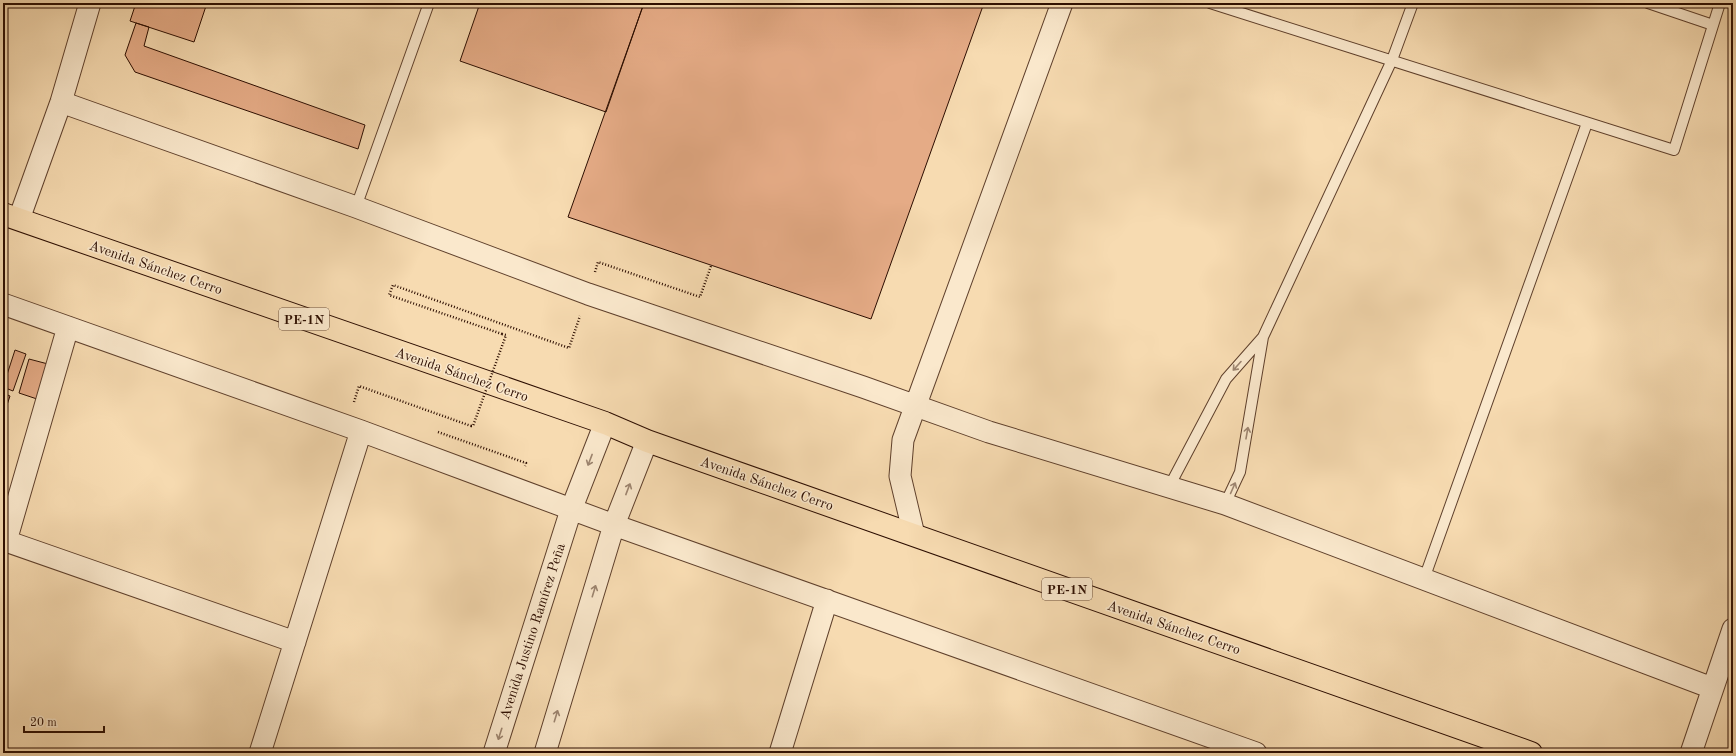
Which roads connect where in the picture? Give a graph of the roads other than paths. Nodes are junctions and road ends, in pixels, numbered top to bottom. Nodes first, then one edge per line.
1 (90, 3) edge
2 (430, 3) edge
3 (1062, 3) edge
4 (1210, 3) edge
5 (1413, 3) edge
6 (1648, 3) edge
7 (1720, 3) edge
8 (1713, 25) junction
9 (1392, 60) junction
10 (61, 102) junction
11 (1587, 123) junction
12 (356, 207) junction
13 (11, 216) edge
14 (3, 304) edge
15 (68, 327) junction
16 (1264, 338) junction
17 (915, 405) junction
18 (605, 424) junction
19 (361, 430) junction
20 (647, 441) junction
21 (1169, 487) junction
22 (1225, 504) junction
23 (571, 510) junction
24 (614, 525) junction
25 (914, 535) junction
26 (5, 541) edge
27 (1424, 579) junction
28 (827, 600) junction
29 (1733, 629) edge
30 (296, 642) junction
31 (1712, 688) junction
32 (260, 753) edge
33 (494, 753) edge
34 (545, 753) edge
35 (780, 753) edge
36 (1256, 753) edge
37 (1530, 753) edge
38 (1690, 753) edge

1 - 10 street
2 - 12 lane
3 - 17 street
4 - 9 lane
5 - 9 lane
6 - 8 lane
7 - 8 lane
8 - 11 lane
9 - 11 lane
9 - 16 lane
10 - 12 street
10 - 13 street
11 - 27 lane
12 - 17 street
13 - 18 highway, Avenida Sánchez Cerro / PE-1N
14 - 15 street
15 - 19 street
15 - 26 street
16 -> 21 lane
22 -> 16 lane
17 - 21 street
17 - 25 street
18 - 20 highway, Avenida Sánchez Cerro / PE-1N
18 -> 23 street, Avenida Justino Ramírez Peña
19 - 23 street
19 - 30 street
24 -> 20 street
20 - 25 highway, Avenida Sánchez Cerro / PE-1N
21 - 22 street
22 - 27 street
23 - 24 street
23 -> 33 street, Avenida Justino Ramírez Peña
24 - 28 street
34 -> 24 street
25 - 37 highway, Avenida Sánchez Cerro / PE-1N
26 - 30 street
27 - 31 street
28 - 35 street
28 - 36 street
29 - 31 street
30 - 32 street
31 - 38 street

